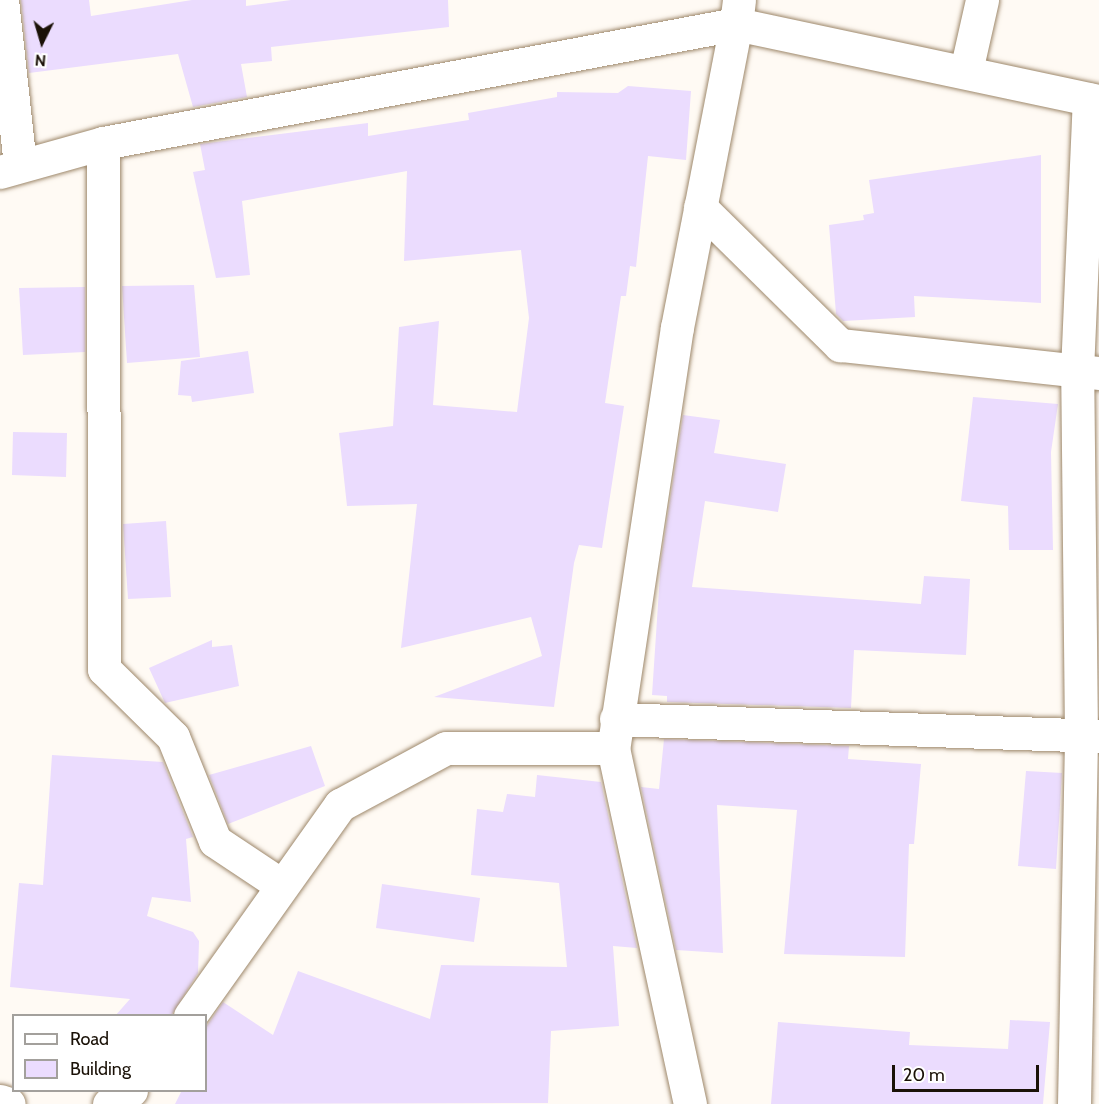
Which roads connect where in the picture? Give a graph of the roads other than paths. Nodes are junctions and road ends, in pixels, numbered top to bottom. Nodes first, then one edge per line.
1 (2, 0) edge
2 (982, 0) edge
3 (738, 12) edge
4 (966, 71) junction
5 (1094, 100) edge
6 (103, 143) junction
7 (10, 169) edge
8 (700, 207) junction
9 (1088, 372) edge
10 (615, 734) junction
11 (1090, 736) edge
12 (281, 885) junction
13 (191, 1014) edge
14 (128, 1092) edge
15 (0, 1101) edge
16 (9, 1104) edge
17 (109, 1104) edge
18 (690, 1104) edge
19 (1074, 1104) edge

1 - 7 street
2 - 4 street
3 - 4 street
3 - 6 street
3 - 8 street
4 - 5 street
5 - 9 street
6 - 7 street
6 - 12 street
8 - 9 street
8 - 10 street
9 - 11 street
10 - 11 street
10 - 12 street
10 - 18 street
11 - 19 street
12 - 13 street
14 - 17 street
15 - 16 street

